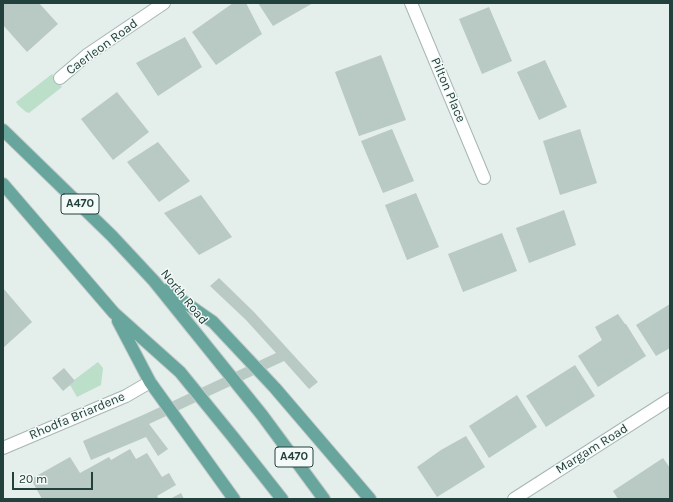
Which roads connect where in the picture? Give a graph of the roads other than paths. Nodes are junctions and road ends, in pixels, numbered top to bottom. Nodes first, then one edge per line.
1 (164, 3) edge
2 (411, 3) edge
3 (60, 78) dead end
4 (3, 130) edge
5 (484, 178) dead end
6 (3, 184) edge
7 (154, 281) junction
8 (114, 313) junction
9 (150, 382) junction
10 (670, 399) edge
11 (3, 448) edge
12 (234, 499) edge
13 (282, 499) edge
14 (324, 499) edge
15 (370, 499) edge
16 (514, 499) edge

1 - 3 street, Caerleon Road
2 - 5 street, Pilton Place
4 - 7 main road, North Road / A470
6 - 8 main road, A470
7 - 14 main road, North Road / A470
7 - 15 main road
8 - 9 main road
8 - 13 main road, A470
9 - 11 street, Rhodfa Briardene
9 - 12 main road
10 - 16 street, Margam Road

